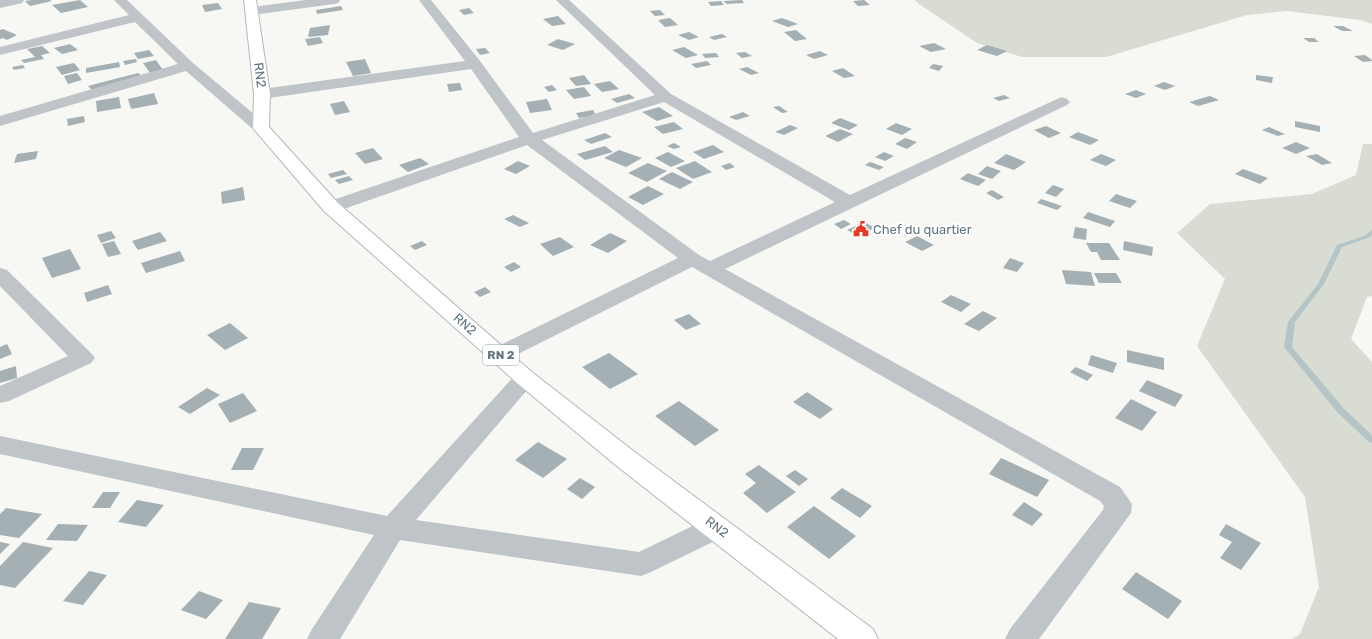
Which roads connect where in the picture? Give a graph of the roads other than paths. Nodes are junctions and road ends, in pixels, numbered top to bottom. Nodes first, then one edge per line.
1 (18, 0) edge
2 (120, 0) edge
3 (334, 0) edge
4 (425, 0) edge
5 (562, 0) edge
6 (0, 4) edge
7 (251, 6) edge
8 (138, 17) junction
9 (0, 51) edge
10 (475, 64) junction
11 (188, 66) junction
12 (262, 94) junction
13 (666, 97) junction
14 (1062, 102) dead end
15 (0, 121) edge
16 (261, 128) junction
17 (529, 139) junction
18 (849, 202) junction
19 (331, 206) junction
20 (700, 264) junction
21 (0, 274) edge
22 (500, 354) junction
23 (525, 378) junction
24 (0, 395) edge
25 (0, 445) edge
26 (717, 527) junction
27 (393, 528) junction
28 (323, 639) edge
29 (862, 639) edge
30 (1021, 639) edge

1 - 6 street
2 - 8 street
3 - 7 street
4 - 10 street
5 - 13 street
7 - 12 main road, RN2
8 - 9 street
8 - 11 street
10 - 12 street
10 - 17 street
11 - 15 street
11 - 16 street
12 - 16 main road, RN2
13 - 17 street
13 - 18 street
14 - 18 street
16 - 19 main road, RN2 / RN 2
17 - 19 street
17 - 20 street
18 - 20 street
19 - 22 main road, RN2 / RN 2
20 - 22 street
20 - 30 street
21 - 24 street
22 - 23 main road, RN2 / RN 2
23 - 26 main road, RN2 / RN 2
23 - 27 street
25 - 27 street
26 - 27 street
26 - 29 main road, RN2 / RN 2
27 - 28 street

